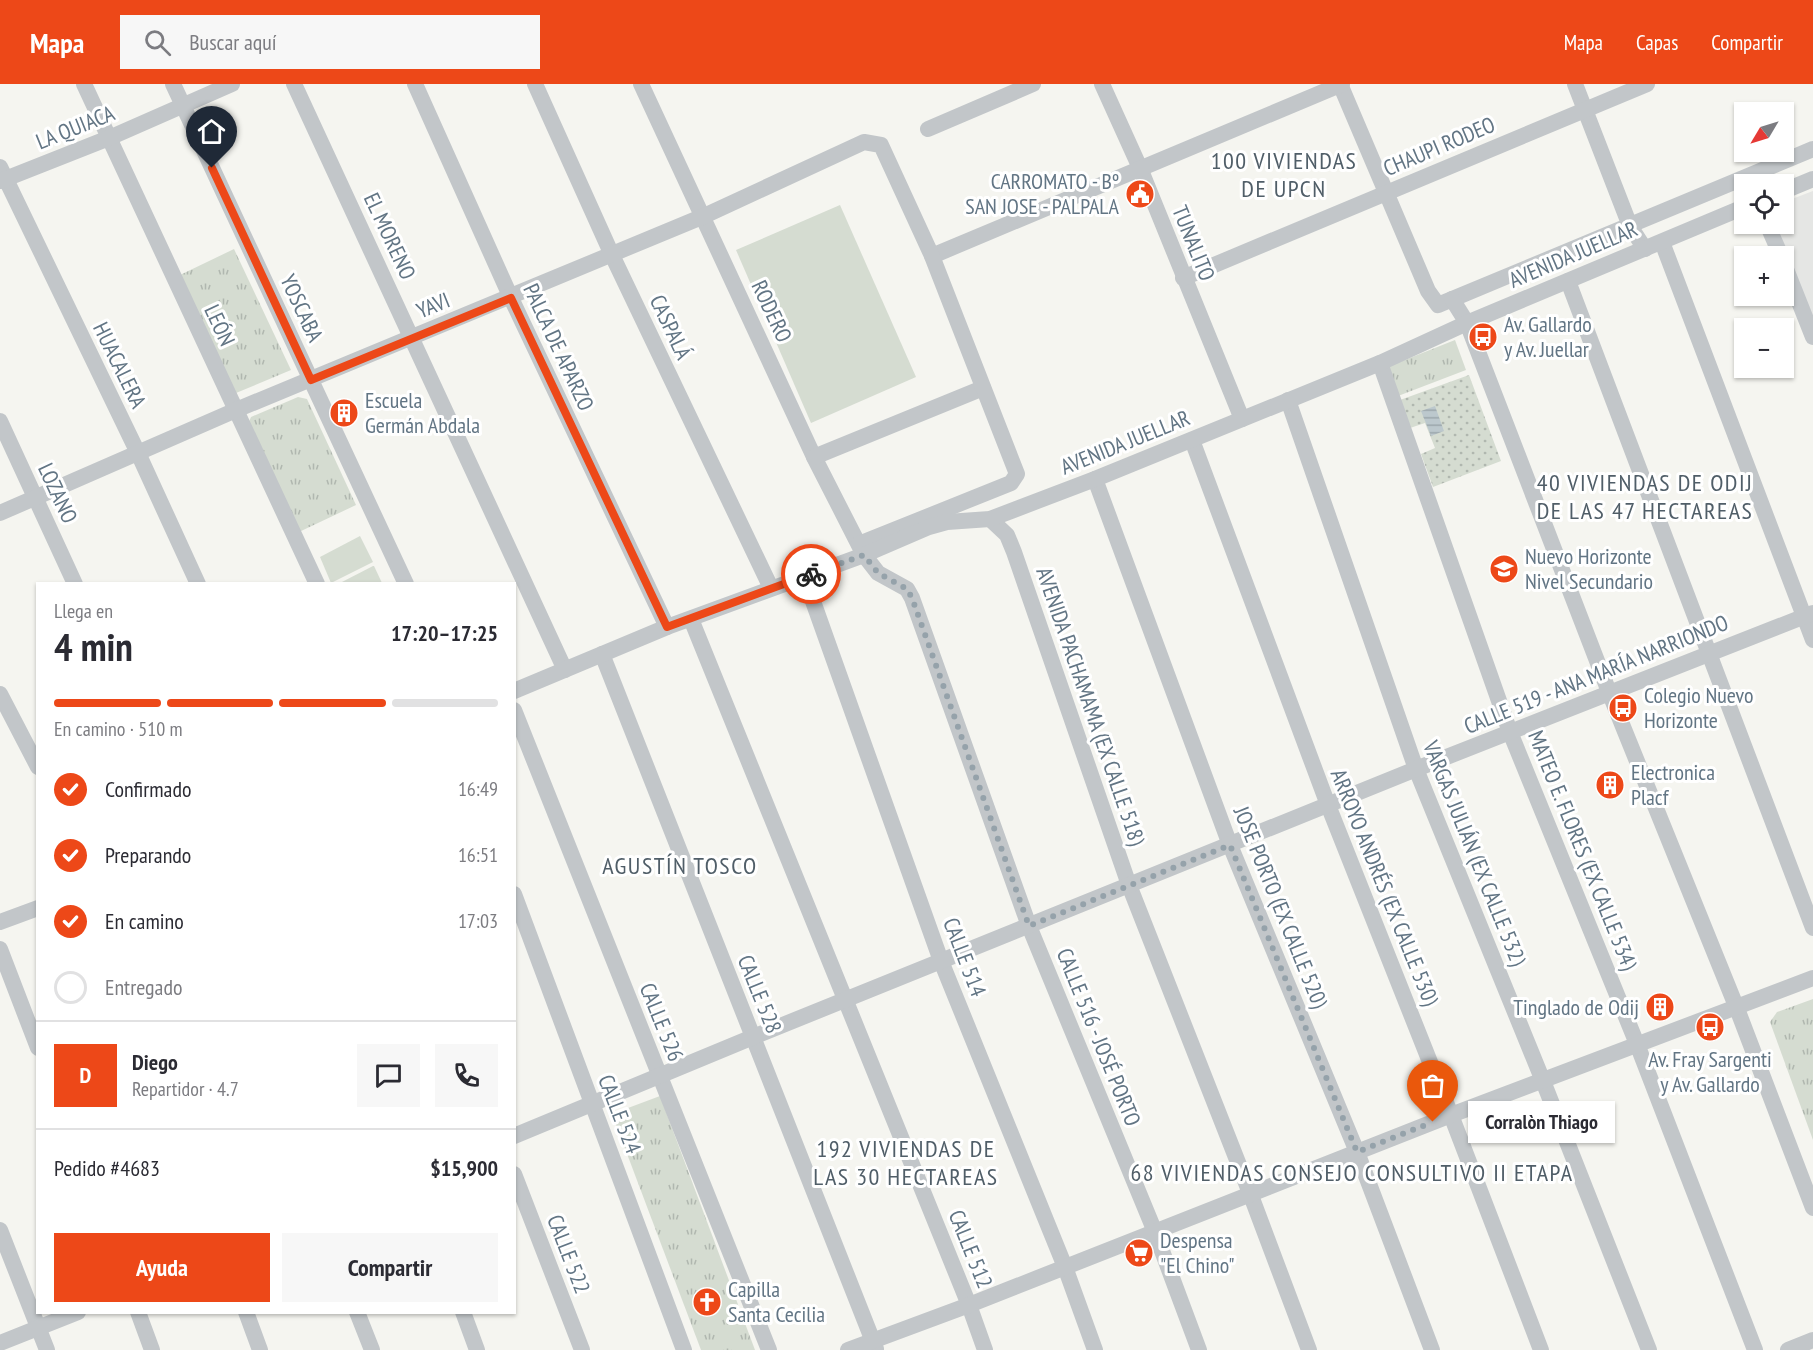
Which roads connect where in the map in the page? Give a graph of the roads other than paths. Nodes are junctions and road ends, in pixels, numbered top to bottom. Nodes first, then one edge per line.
1 (84, 84) edge
2 (173, 84) edge
3 (232, 84) edge
4 (294, 84) edge
5 (415, 84) edge
6 (535, 84) edge
7 (641, 84) edge
8 (1033, 84) edge
9 (1102, 84) edge
10 (1340, 84) edge
11 (1575, 84) edge
12 (1647, 84) edge
13 (183, 105) junction
14 (1585, 110) junction
15 (928, 129) dead end
16 (109, 138) junction
17 (1813, 149) edge
18 (1140, 168) junction
19 (1762, 174) edge
20 (2, 176) edge
21 (1813, 179) edge
22 (1734, 186) edge
23 (1794, 187) edge
24 (1388, 193) junction
25 (1734, 211) edge
26 (704, 216) junction
27 (1630, 226) junction
28 (1662, 242) junction
29 (1645, 249) junction
30 (612, 255) junction
31 (932, 256) junction
32 (1183, 278) junction
33 (1568, 281) junction
34 (1794, 289) edge
35 (511, 298) junction
36 (1445, 302) junction
37 (1467, 323) junction
38 (1813, 337) edge
39 (412, 338) junction
40 (1380, 363) junction
41 (311, 380) junction
42 (983, 387) junction
43 (1288, 400) junction
44 (236, 410) junction
45 (1242, 419) junction
46 (0, 421) edge
47 (1191, 440) junction
48 (138, 453) junction
49 (814, 457) junction
50 (1095, 479) junction
51 (35, 498) junction
52 (0, 513) edge
53 (990, 519) junction
54 (861, 549) junction
55 (804, 576) junction
56 (74, 582) edge
57 (197, 582) edge
58 (316, 582) edge
59 (405, 582) edge
60 (771, 588) junction
61 (1808, 615) edge
62 (691, 619) junction
63 (667, 627) junction
64 (1813, 640) edge
65 (1708, 653) junction
66 (602, 654) junction
67 (565, 670) junction
68 (516, 690) edge
69 (1609, 692) junction
70 (0, 694) edge
71 (516, 715) edge
72 (1510, 732) junction
73 (36, 763) edge
74 (1416, 769) junction
75 (1328, 806) junction
76 (1230, 845) junction
77 (1129, 885) junction
78 (516, 899) edge
79 (36, 909) edge
80 (0, 922) edge
81 (1029, 926) junction
82 (1813, 928) edge
83 (0, 949) edge
84 (941, 961) junction
85 (1813, 978) edge
86 (845, 999) junction
87 (1736, 1006) junction
88 (753, 1037) junction
89 (36, 1043) edge
90 (1637, 1044) junction
91 (659, 1075) junction
92 (1544, 1081) junction
93 (591, 1103) junction
94 (1452, 1115) junction
95 (516, 1135) edge
96 (1357, 1152) junction
97 (516, 1179) edge
98 (1250, 1193) junction
99 (1813, 1208) edge
100 (0, 1230) edge
101 (1155, 1232) junction
102 (1065, 1267) junction
103 (969, 1305) junction
104 (73, 1314) edge
105 (139, 1314) edge
106 (247, 1314) edge
107 (358, 1314) edge
108 (464, 1314) edge
109 (38, 1328) junction
110 (1813, 1340) edge
111 (0, 1343) edge
112 (875, 1345) edge
113 (47, 1350) edge
114 (152, 1350) edge
115 (260, 1350) edge
116 (372, 1350) edge
117 (477, 1350) edge
118 (582, 1350) edge
119 (684, 1350) edge
120 (769, 1350) edge
121 (848, 1350) edge
122 (985, 1350) edge
123 (1095, 1350) edge
124 (1199, 1350) edge
125 (1309, 1350) edge
126 (1432, 1350) edge
127 (1541, 1350) edge
128 (1649, 1350) edge
129 (1755, 1350) edge
130 (1788, 1350) edge

1 - 16 street, LEÓN
2 - 13 street, YOSCABA
3 - 13 street, LA QUIACA
4 - 39 street, EL MORENO
5 - 35 street, PALCA DE APARZO
6 - 30 street, CASPALÁ
7 - 26 street, RODERO
8 - 15 street
9 - 18 street, TUNALITO
10 - 18 street
10 - 24 street
11 - 14 street
12 - 14 street, CHAUPI RODEO
13 - 16 street, LA QUIACA
13 - 41 street, YOSCABA
14 - 24 street, CHAUPI RODEO
14 - 27 street
16 - 20 street, LA QUIACA
16 - 44 street, LEÓN
17 - 19 street
18 - 31 street
18 - 32 street, TUNALITO
20 - 48 street, HUACALERA
21 - 23 street
22 - 27 street
24 - 32 street, CHAUPI RODEO
24 - 36 street
25 - 28 street, AVENIDA JUELLAR
26 - 30 street, YAVI
26 - 31 street, YAVI
26 - 49 street, RODERO
27 - 29 street
27 - 36 street
28 - 29 street, AVENIDA JUELLAR
28 - 61 street
29 - 33 street, AVENIDA JUELLAR
30 - 35 street, YAVI
30 - 60 street, CASPALÁ
31 - 42 street
32 - 45 street, TUNALITO
33 - 37 street, AVENIDA JUELLAR
33 - 65 street
34 - 38 street
35 - 39 street, YAVI
35 - 63 street, PALCA DE APARZO
36 - 37 street
37 - 40 street, AVENIDA JUELLAR
37 - 69 street
39 - 41 street, YAVI
39 - 67 street, EL MORENO
40 - 43 street, AVENIDA JUELLAR
40 - 72 street, MATEO E. FLORES (EX CALLE 534)
41 - 44 street, YAVI
41 - 59 street, YOSCABA
42 - 49 street
42 - 54 street
43 - 45 street, AVENIDA JUELLAR
43 - 74 street, VARGAS JULIÁN (EX CALLE 532)
44 - 48 street, YAVI
44 - 58 street, LEÓN
45 - 47 street, AVENIDA JUELLAR
46 - 51 street, LOZANO
47 - 50 street, AVENIDA JUELLAR
47 - 75 street, ARROYO ANDRÉS (EX CALLE 530)
48 - 51 street, YAVI
48 - 57 street, HUACALERA
49 - 54 street, RODERO
50 - 53 street, AVENIDA JUELLAR
50 - 76 street, JOSE PORTO (EX CALLE 520)
51 - 52 street, YAVI
51 - 56 street, LOZANO
53 - 54 street, AVENIDA JUELLAR
53 - 77 street, AVENIDA PACHAMAMA (EX CALLE 518)
54 - 55 street, AVENIDA JUELLAR
54 - 81 street, CALLE 516 - JOSÉ PORTO
55 - 60 street, AVENIDA JUELLAR
55 - 84 street, CALLE 514
60 - 62 street, AVENIDA JUELLAR
61 - 64 street
61 - 65 street, CALLE 519 - ANA MARÍA NARRIONDO
62 - 63 street, AVENIDA JUELLAR
62 - 86 street, CALLE 512
63 - 66 street, AVENIDA JUELLAR
65 - 69 street, CALLE 519 - ANA MARÍA NARRIONDO
65 - 82 street
66 - 67 street, AVENIDA JUELLAR
66 - 88 street, CALLE 528
67 - 68 street, AVENIDA JUELLAR
69 - 72 street, CALLE 519 - ANA MARÍA NARRIONDO
69 - 87 street
70 - 73 street
71 - 91 street, CALLE 526
72 - 74 street, CALLE 519 - ANA MARÍA NARRIONDO
72 - 90 street, MATEO E. FLORES (EX CALLE 534)
74 - 75 street, CALLE 519 - ANA MARÍA NARRIONDO
74 - 92 street, VARGAS JULIÁN (EX CALLE 532)
75 - 76 street, CALLE 519 - ANA MARÍA NARRIONDO
75 - 94 street, ARROYO ANDRÉS (EX CALLE 530)
76 - 77 street, CALLE 519 - ANA MARÍA NARRIONDO
76 - 96 street, JOSE PORTO (EX CALLE 520)
77 - 81 street, CALLE 519 - ANA MARÍA NARRIONDO
77 - 98 street, AVENIDA PACHAMAMA (EX CALLE 518)
78 - 93 street, CALLE 524
79 - 80 street
81 - 84 street, CALLE 519 - ANA MARÍA NARRIONDO
81 - 101 street, CALLE 516 - JOSÉ PORTO
83 - 89 street
84 - 86 street, CALLE 519 - ANA MARÍA NARRIONDO
84 - 102 street, CALLE 514
85 - 87 street
86 - 88 street, CALLE 519 - ANA MARÍA NARRIONDO
86 - 103 street, CALLE 512
87 - 90 street
87 - 99 street
88 - 91 street, CALLE 519 - ANA MARÍA NARRIONDO
88 - 112 street, CALLE 528
90 - 92 street
90 - 129 street, MATEO E. FLORES (EX CALLE 534)
91 - 93 street, CALLE 519 - ANA MARÍA NARRIONDO
91 - 120 street, CALLE 526
92 - 94 street
92 - 128 street, VARGAS JULIÁN (EX CALLE 532)
93 - 95 street, CALLE 519 - ANA MARÍA NARRIONDO
93 - 119 street, CALLE 524
94 - 96 street
94 - 127 street, ARROYO ANDRÉS (EX CALLE 530)
96 - 98 street
96 - 126 street, JOSE PORTO (EX CALLE 520)
97 - 118 street, CALLE 522
98 - 101 street
98 - 125 street, AVENIDA PACHAMAMA (EX CALLE 518)
100 - 109 street
101 - 102 street
101 - 124 street, CALLE 516 - JOSÉ PORTO
102 - 103 street
102 - 123 street, CALLE 514
103 - 112 street
103 - 122 street, CALLE 512
104 - 109 street
105 - 114 street
106 - 115 street
107 - 116 street
108 - 117 street
109 - 111 street
109 - 113 street
110 - 130 street
112 - 121 street

